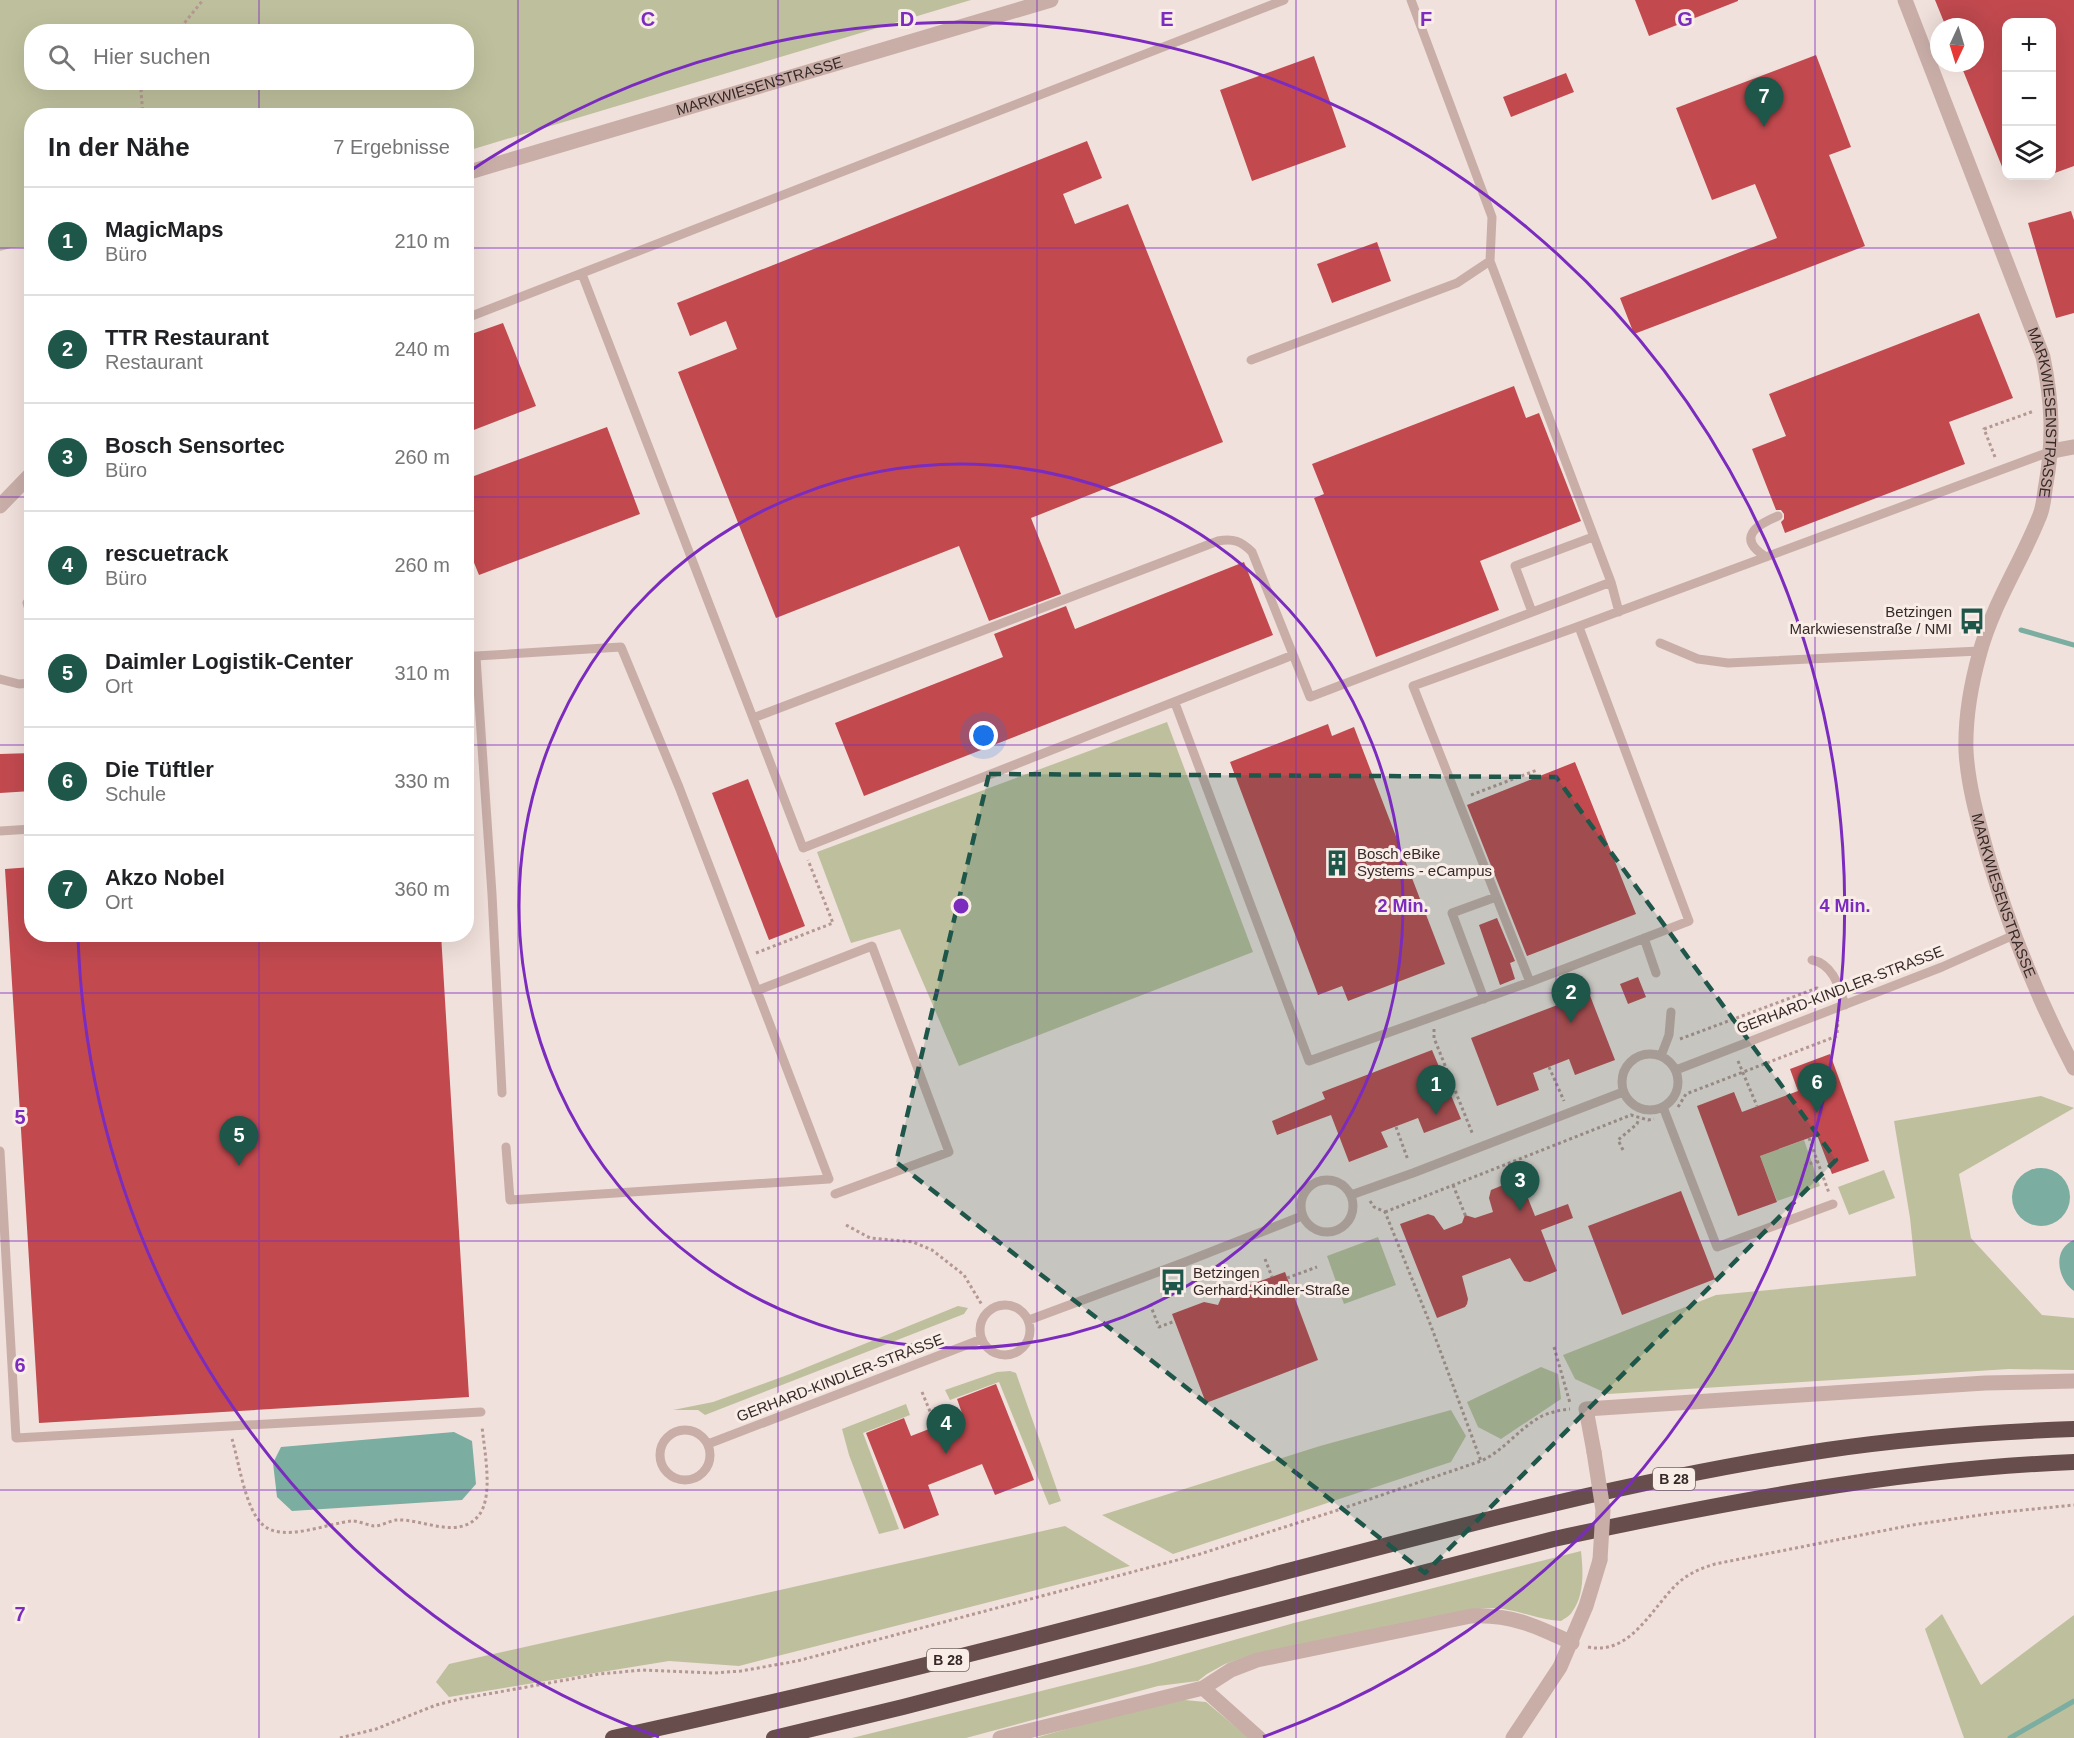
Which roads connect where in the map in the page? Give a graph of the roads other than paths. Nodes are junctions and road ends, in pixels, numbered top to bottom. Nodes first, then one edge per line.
1 (1051, 0) edge
2 (1284, 0) edge
3 (1411, 0) edge
4 (1905, 0) edge
5 (474, 170) edge
6 (1490, 261) junction
7 (582, 274) junction
8 (474, 315) edge
9 (1251, 360) dead end
10 (2074, 447) edge
11 (2052, 451) junction
12 (24, 481) edge
13 (0, 506) edge
14 (1778, 516) dead end
15 (1593, 537) junction
16 (1766, 557) junction
17 (1611, 582) junction
18 (1532, 612) junction
19 (1619, 612) junction
20 (1579, 627) junction
21 (1660, 643) dead end
22 (1980, 651) junction
23 (1293, 655) junction
24 (474, 656) edge
25 (0, 679) edge
26 (24, 684) edge
27 (474, 690) edge
28 (1175, 703) junction
29 (753, 718) junction
30 (24, 830) edge
31 (0, 831) edge
32 (1496, 897) junction
33 (2014, 935) junction
34 (1644, 938) junction
35 (1812, 960) dead end
36 (1656, 973) dead end
37 (1530, 982) junction
38 (756, 991) junction
39 (1484, 999) junction
40 (1845, 1005) junction
41 (1671, 1012) dead end
42 (1661, 1056) junction
43 (2074, 1068) edge
44 (1676, 1070) junction
45 (1623, 1092) junction
46 (502, 1093) dead end
47 (1663, 1107) junction
48 (506, 1147) dead end
49 (0, 1150) edge
50 (835, 1194) dead end
51 (1352, 1195) junction
52 (1833, 1204) road end
53 (1302, 1216) junction
54 (1029, 1320) junction
55 (982, 1339) junction
56 (2074, 1381) edge
57 (481, 1412) road end
58 (2074, 1429) edge
59 (708, 1444) junction
60 (2074, 1462) edge
61 (1572, 1643) junction
62 (1203, 1688) junction
63 (613, 1738) edge
64 (774, 1738) edge
65 (1000, 1738) edge
66 (1259, 1738) edge
67 (1513, 1738) edge

1 - 5 street, MARKWIESENSTRASSE
2 - 7 lane
3 - 6 lane
4 - 11 street, MARKWIESENSTRASSE
6 - 9 lane
6 - 15 lane
7 - 8 lane
7 - 29 lane
10 - 11 street
11 - 16 lane
11 - 22 street, MARKWIESENSTRASSE
12 - 13 street
14 - 16 lane
15 - 17 lane
15 - 18 lane
16 - 19 lane
17 - 18 lane
17 - 19 lane
18 - 23 lane
19 - 20 lane
20 - 32 lane
20 - 34 lane
21 - 22 lane
22 - 33 street, MARKWIESENSTRASSE
23 - 28 lane
23 - 29 lane
24 - 38 lane
25 - 26 lane
27 - 46 lane
28 - 29 lane
28 - 39 lane
30 - 31 lane
32 - 37 lane
32 - 39 lane
33 - 40 lane, GERHARD-KINDLER-STRASSE
33 - 43 street, MARKWIESENSTRASSE
34 - 36 lane
34 - 37 lane
35 - 40 lane
37 - 39 lane
38 - 48 lane
38 - 50 lane
40 - 44 lane, GERHARD-KINDLER-STRASSE
41 - 42 lane
42 - 44 lane
42 - 45 lane
44 - 47 lane
45 - 47 lane
45 - 51 lane
47 - 52 lane
49 - 57 lane
51 - 53 lane
51 - 53 lane
53 - 54 lane
54 - 55 lane
54 - 55 lane
55 - 59 lane, GERHARD-KINDLER-STRASSE
56 - 61 street, bridge
58 - 63 highway, B 28
59 - 59 lane
60 - 64 highway, B 28
61 - 62 street
61 - 67 street
62 - 65 street
62 - 66 street

